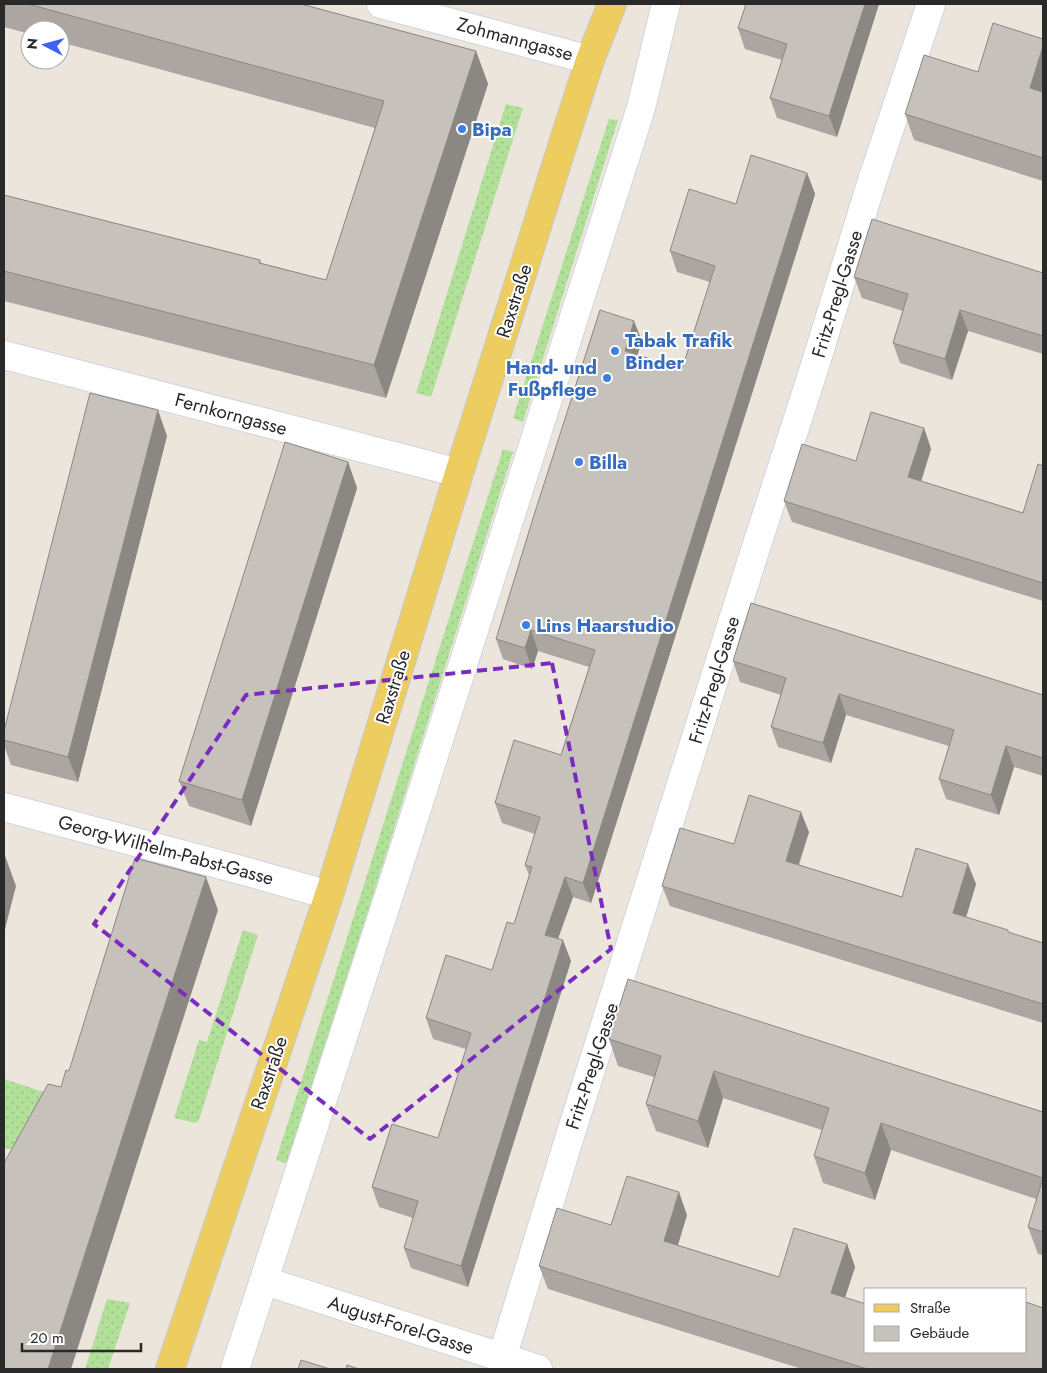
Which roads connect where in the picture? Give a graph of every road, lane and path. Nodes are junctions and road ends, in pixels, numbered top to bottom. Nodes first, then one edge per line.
1 (381, 4) edge
2 (612, 4) edge
3 (666, 4) edge
4 (931, 4) edge
5 (590, 60) junction
6 (4, 355) edge
7 (459, 473) junction
8 (4, 807) edge
9 (328, 895) junction
10 (265, 1281) junction
11 (502, 1358) junction
12 (170, 1369) edge
13 (235, 1369) edge
14 (538, 1369) edge

1 - 5 street, Zohmanngasse
2 - 5 main road, Raxstraße
3 - 10 street
4 - 11 street, Fritz-Pregl-Gasse
5 - 7 main road, Raxstraße
6 - 7 street, Fernkorngasse
7 - 9 main road, Raxstraße
8 - 9 street, Georg-Wilhelm-Pabst-Gasse
9 - 12 main road, Raxstraße
10 - 11 street, August-Forel-Gasse
10 - 13 street
11 - 14 street, August-Forel-Gasse

